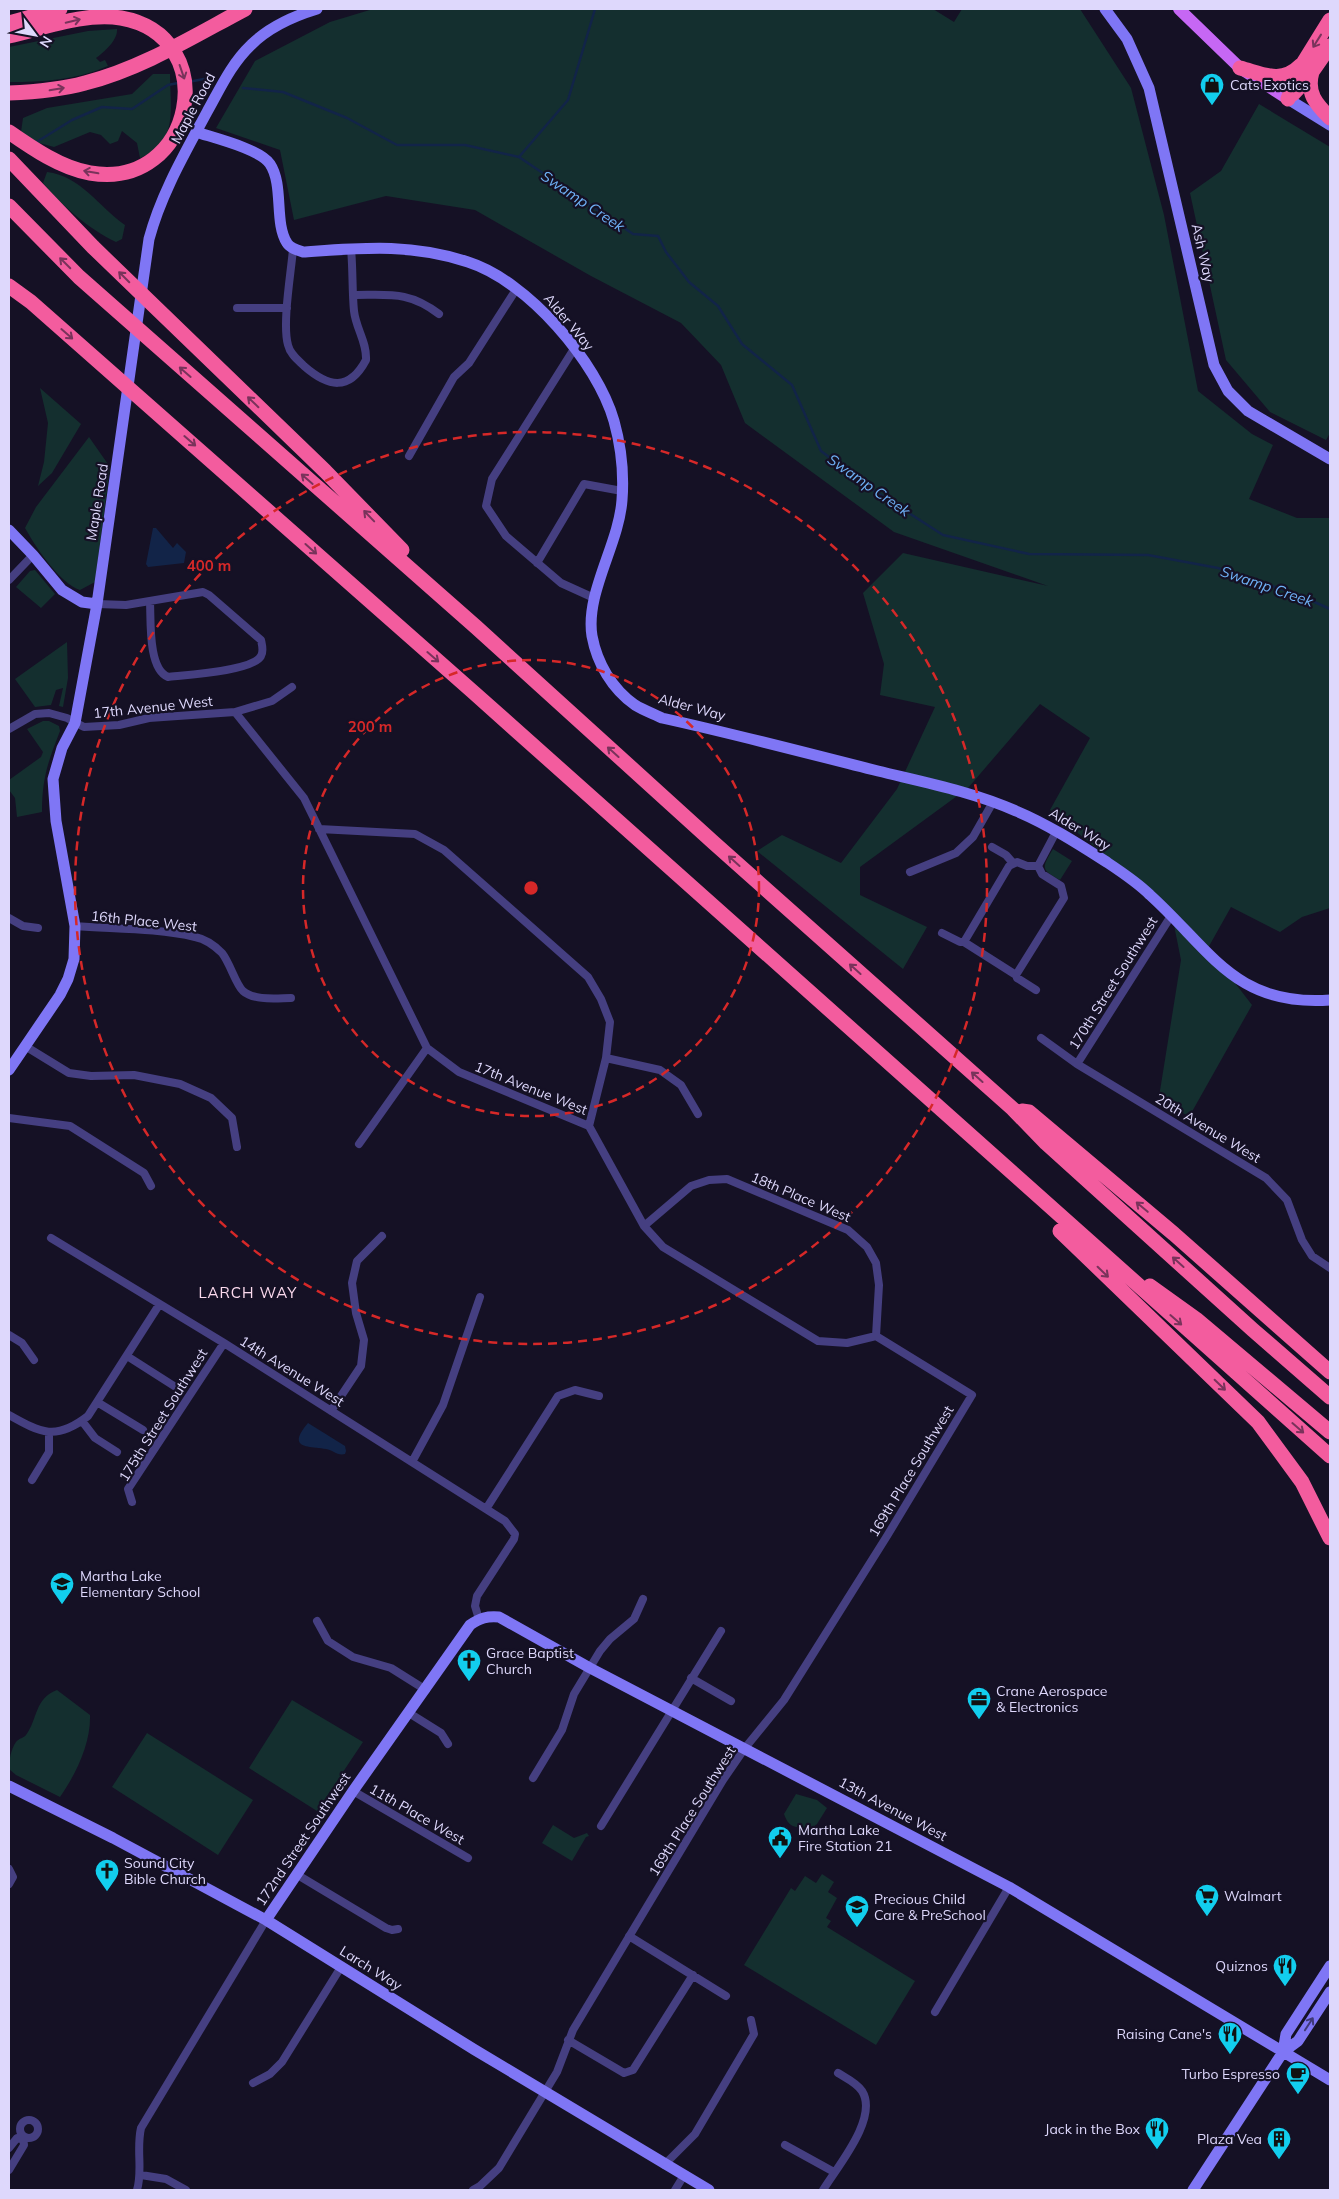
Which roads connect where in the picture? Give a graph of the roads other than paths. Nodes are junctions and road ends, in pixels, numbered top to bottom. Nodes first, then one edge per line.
1 (60, 9) edge
2 (246, 9) edge
3 (317, 9) edge
4 (1105, 9) edge
5 (1179, 9) edge
6 (1330, 20) edge
7 (9, 23) edge
8 (9, 36) edge
9 (1330, 46) edge
10 (1308, 67) junction
11 (1240, 68) junction
12 (9, 93) edge
13 (1288, 99) junction
14 (1330, 118) edge
15 (1330, 125) edge
16 (9, 132) edge
17 (196, 132) junction
18 (9, 159) edge
19 (9, 206) edge
20 (293, 249) junction
21 (351, 249) junction
22 (9, 278) edge
23 (9, 286) edge
24 (517, 288) junction
25 (354, 295) junction
26 (31, 302) junction
27 (237, 308) dead end
28 (288, 308) junction
29 (439, 314) dead end
30 (574, 349) junction
31 (409, 456) dead end
32 (1330, 459) edge
33 (622, 491) junction
34 (9, 530) edge
35 (33, 555) junction
36 (537, 562) junction
37 (9, 580) edge
38 (594, 598) junction
39 (150, 602) junction
40 (97, 604) junction
41 (476, 627) junction
42 (292, 687) dead end
43 (235, 712) junction
44 (75, 723) junction
45 (9, 729) edge
46 (993, 802) junction
47 (319, 829) junction
48 (1056, 832) junction
49 (992, 847) dead end
50 (1013, 863) junction
51 (1038, 866) junction
52 (910, 872) dead end
53 (1171, 916) junction
54 (9, 918) edge
55 (75, 926) junction
56 (38, 928) dead end
57 (942, 933) dead end
58 (964, 942) junction
59 (1016, 975) junction
60 (1036, 990) dead end
61 (291, 998) dead end
62 (1330, 1000) edge
63 (1041, 1038) dead end
64 (25, 1046) junction
65 (427, 1048) junction
66 (606, 1058) junction
67 (1077, 1064) junction
68 (9, 1070) edge
69 (933, 1102) junction
70 (1013, 1109) junction
71 (698, 1114) dead end
72 (9, 1118) edge
73 (590, 1126) junction
74 (359, 1144) dead end
75 (238, 1147) dead end
76 (151, 1186) dead end
77 (644, 1226) junction
78 (1074, 1230) junction
79 (382, 1236) dead end
80 (50, 1238) dead end
81 (1330, 1268) edge
82 (1219, 1273) junction
83 (480, 1297) dead end
84 (160, 1305) junction
85 (1252, 1330) junction
86 (9, 1335) edge
87 (876, 1336) junction
88 (224, 1343) junction
89 (127, 1356) junction
90 (34, 1360) dead end
91 (1330, 1362) edge
92 (1330, 1372) edge
93 (174, 1386) dead end
94 (599, 1396) dead end
95 (1330, 1398) edge
96 (97, 1402) junction
97 (1330, 1408) edge
98 (332, 1411) junction
99 (9, 1414) edge
100 (82, 1421) junction
101 (143, 1430) dead end
102 (49, 1432) junction
103 (1330, 1432) edge
104 (117, 1452) dead end
105 (1330, 1456) edge
106 (412, 1462) junction
107 (32, 1480) dead end
108 (132, 1502) dead end
109 (486, 1509) junction
110 (1330, 1538) edge
111 (643, 1599) dead end
112 (479, 1619) junction
113 (317, 1621) dead end
114 (721, 1631) dead end
115 (590, 1668) junction
116 (691, 1678) junction
117 (426, 1690) junction
118 (730, 1701) dead end
119 (671, 1710) junction
120 (409, 1713) junction
121 (448, 1744) dead end
122 (745, 1748) junction
123 (533, 1778) dead end
124 (9, 1786) edge
125 (353, 1791) junction
126 (601, 1826) dead end
127 (468, 1858) dead end
128 (9, 1869) edge
129 (296, 1874) junction
130 (9, 1884) edge
131 (1009, 1887) junction
132 (266, 1920) junction
133 (398, 1929) dead end
134 (630, 1936) junction
135 (1330, 1966) edge
136 (341, 1967) junction
137 (692, 1975) junction
138 (1330, 1992) edge
139 (726, 1996) dead end
140 (935, 2012) dead end
141 (751, 2020) dead end
142 (568, 2040) junction
143 (1283, 2052) junction
144 (838, 2073) dead end
145 (1330, 2080) edge
146 (253, 2083) dead end
147 (544, 2092) junction
148 (785, 2145) dead end
149 (9, 2148) edge
150 (664, 2165) junction
151 (9, 2170) edge
152 (834, 2172) junction
153 (140, 2175) junction
154 (683, 2177) junction
155 (136, 2190) edge
156 (186, 2190) edge
157 (472, 2190) edge
158 (675, 2190) edge
159 (709, 2190) edge
160 (823, 2190) edge
161 (1193, 2190) edge

1 - 7 highway
12 -> 2 highway
3 - 17 street, Maple Road
4 - 32 street, Ash Way
5 - 11 main road
6 -> 10 highway
8 -> 16 highway
9 - 10 highway
10 - 11 highway
10 - 13 highway
10 - 14 highway
11 - 13 main road
13 - 15 street
17 - 20 street
17 - 40 street, Maple Road
41 -> 18 highway
41 -> 19 highway
20 - 21 street, Alder Way
20 - 28 street
21 - 24 street, Alder Way
21 - 25 street
22 - 26 highway
23 - 26 highway
24 - 30 street, Alder Way
24 - 31 street
25 - 28 street
25 - 29 street
26 -> 69 highway
27 - 28 street
30 - 33 street, Alder Way
30 - 36 street
33 - 36 street
33 - 38 street, Alder Way
34 - 35 street
35 - 37 street
35 - 40 street
36 - 38 street
38 - 46 street, Alder Way
39 - 39 street
39 - 40 street
40 - 44 street, Maple Road
70 -> 41 highway
42 - 43 street, 17th Avenue West
43 - 44 street, 17th Avenue West
43 - 47 street, 17th Avenue West
44 - 45 street, 17th Avenue West
44 - 55 street, Maple Road
46 - 48 street, Alder Way
46 - 52 street
47 - 65 street, 17th Avenue West
47 - 66 street
48 - 51 street
48 - 53 street, Alder Way
49 - 50 street
50 - 51 street
50 - 58 street
51 - 59 street
53 - 62 street, Alder Way
53 - 67 street, 170th Street Southwest
54 - 56 street
55 - 61 street, 16th Place West
55 - 64 street, Maple Road
57 - 58 street
58 - 59 street
59 - 60 street
63 - 67 street, 20th Avenue West
64 - 68 street, Maple Road
64 - 75 street
65 - 73 street, 17th Avenue West
65 - 74 street
66 - 71 street
66 - 73 street
67 - 81 street, 20th Avenue West
69 - 78 highway
69 -> 110 highway
82 -> 70 highway
85 -> 70 highway
72 - 76 street
73 - 77 street, 17th Avenue West
77 - 87 street, 17th Avenue West
77 - 87 street, 18th Place West
78 - 103 highway
78 -> 105 highway
79 - 98 street
80 - 84 street, 14th Avenue West
82 - 91 highway
82 - 92 highway
83 - 106 street
84 - 88 street, 14th Avenue West
84 - 89 street
85 - 95 highway
85 - 97 highway
86 - 90 street
87 - 122 street, 169th Place Southwest
88 - 98 street, 14th Avenue West
88 - 108 street, 175th Street Southwest
89 - 93 street
89 - 96 street
94 - 109 street
96 - 100 street
96 - 101 street
98 - 106 street, 14th Avenue West
99 - 102 street
100 - 102 street
100 - 104 street
102 - 107 street
106 - 109 street, 14th Avenue West
109 - 112 street, 14th Avenue West
111 - 115 street
112 - 115 street, 13th Avenue West
112 - 117 street, 172nd Street Southwest
113 - 117 street
114 - 116 street
115 - 119 street, 13th Avenue West
115 - 123 street
116 - 118 street
116 - 119 street
117 - 120 street, 172nd Street Southwest
119 - 122 street, 13th Avenue West
119 - 126 street
120 - 121 street
120 - 125 street, 172nd Street Southwest
122 - 131 street, 13th Avenue West
122 - 134 street, 169th Place Southwest
124 - 132 street, Larch Way
125 - 127 street, 11th Place West
125 - 129 street, 172nd Street Southwest
128 - 130 street
129 - 132 street, 172nd Street Southwest
129 - 133 street
131 - 140 street
131 - 143 street, 13th Avenue West
132 - 136 street, Larch Way
132 - 153 street, 172nd Street Southwest
134 - 137 street
134 - 142 street, 169th Place Southwest
135 - 143 street
136 - 146 street
136 - 147 street, Larch Way
137 - 139 street
137 - 142 street
143 -> 138 street
141 - 150 street
142 - 147 street, 169th Place Southwest
143 - 145 street, 13th Avenue West
143 - 161 street
144 - 152 street
147 - 150 street, Larch Way
147 - 157 street, 169th Place Southwest
148 - 152 street
149 - 151 street
150 - 154 street, Larch Way
152 - 160 street
153 - 155 street
153 - 156 street
154 - 158 street
154 - 159 street, Larch Way

